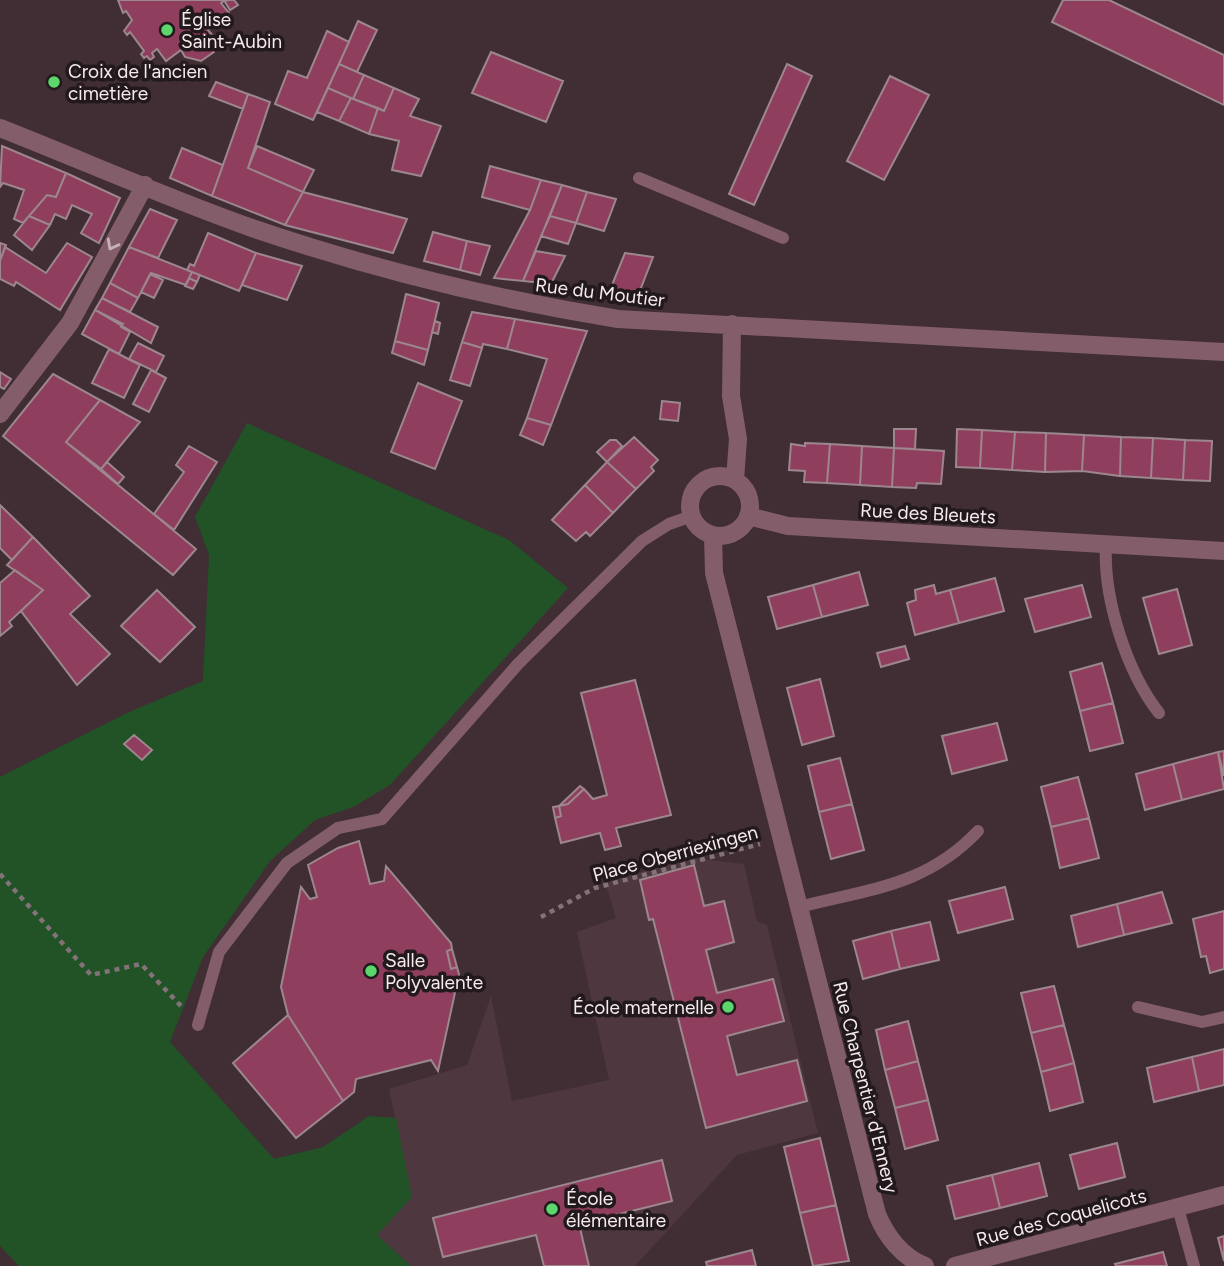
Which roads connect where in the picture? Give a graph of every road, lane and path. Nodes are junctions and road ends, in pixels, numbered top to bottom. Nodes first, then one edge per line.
1 (0, 128) edge
2 (639, 178) dead end
3 (145, 185) junction
4 (783, 239) dead end
5 (732, 324) junction
6 (1224, 352) edge
7 (0, 414) edge
8 (734, 480) junction
9 (692, 516) junction
10 (748, 516) junction
11 (713, 535) junction
12 (1106, 544) junction
13 (1224, 551) edge
14 (1159, 713) dead end
15 (978, 831) dead end
16 (781, 838) junction
17 (0, 874) edge
18 (799, 906) junction
19 (541, 917) dead end
20 (1138, 1007) dead end
21 (1224, 1017) edge
22 (198, 1025) joint
23 (1224, 1195) edge
24 (1178, 1208) junction
25 (915, 1264) edge
26 (955, 1266) edge
27 (1194, 1266) edge

1 - 3 street, Rue du Moutier
2 - 4 lane
3 - 5 street, Rue du Moutier
3 -> 7 street
5 - 6 street, Rue du Moutier
5 - 8 street
8 - 9 street
8 - 10 street
9 - 11 street
9 - 22 lane
10 - 11 street
10 - 12 street, Rue des Bleuets
11 - 16 street, Rue Charpentier d'Ennery
12 - 13 street, Rue des Bleuets
12 - 14 lane
15 - 18 lane
16 - 18 street, Rue Charpentier d'Ennery
16 - 19 path, Place Oberriexingen
17 - 22 path
18 - 25 street, Rue Charpentier d'Ennery
20 - 21 lane
23 - 24 street, Rue des Coquelicots
24 - 26 street, Rue des Coquelicots
24 - 27 lane

